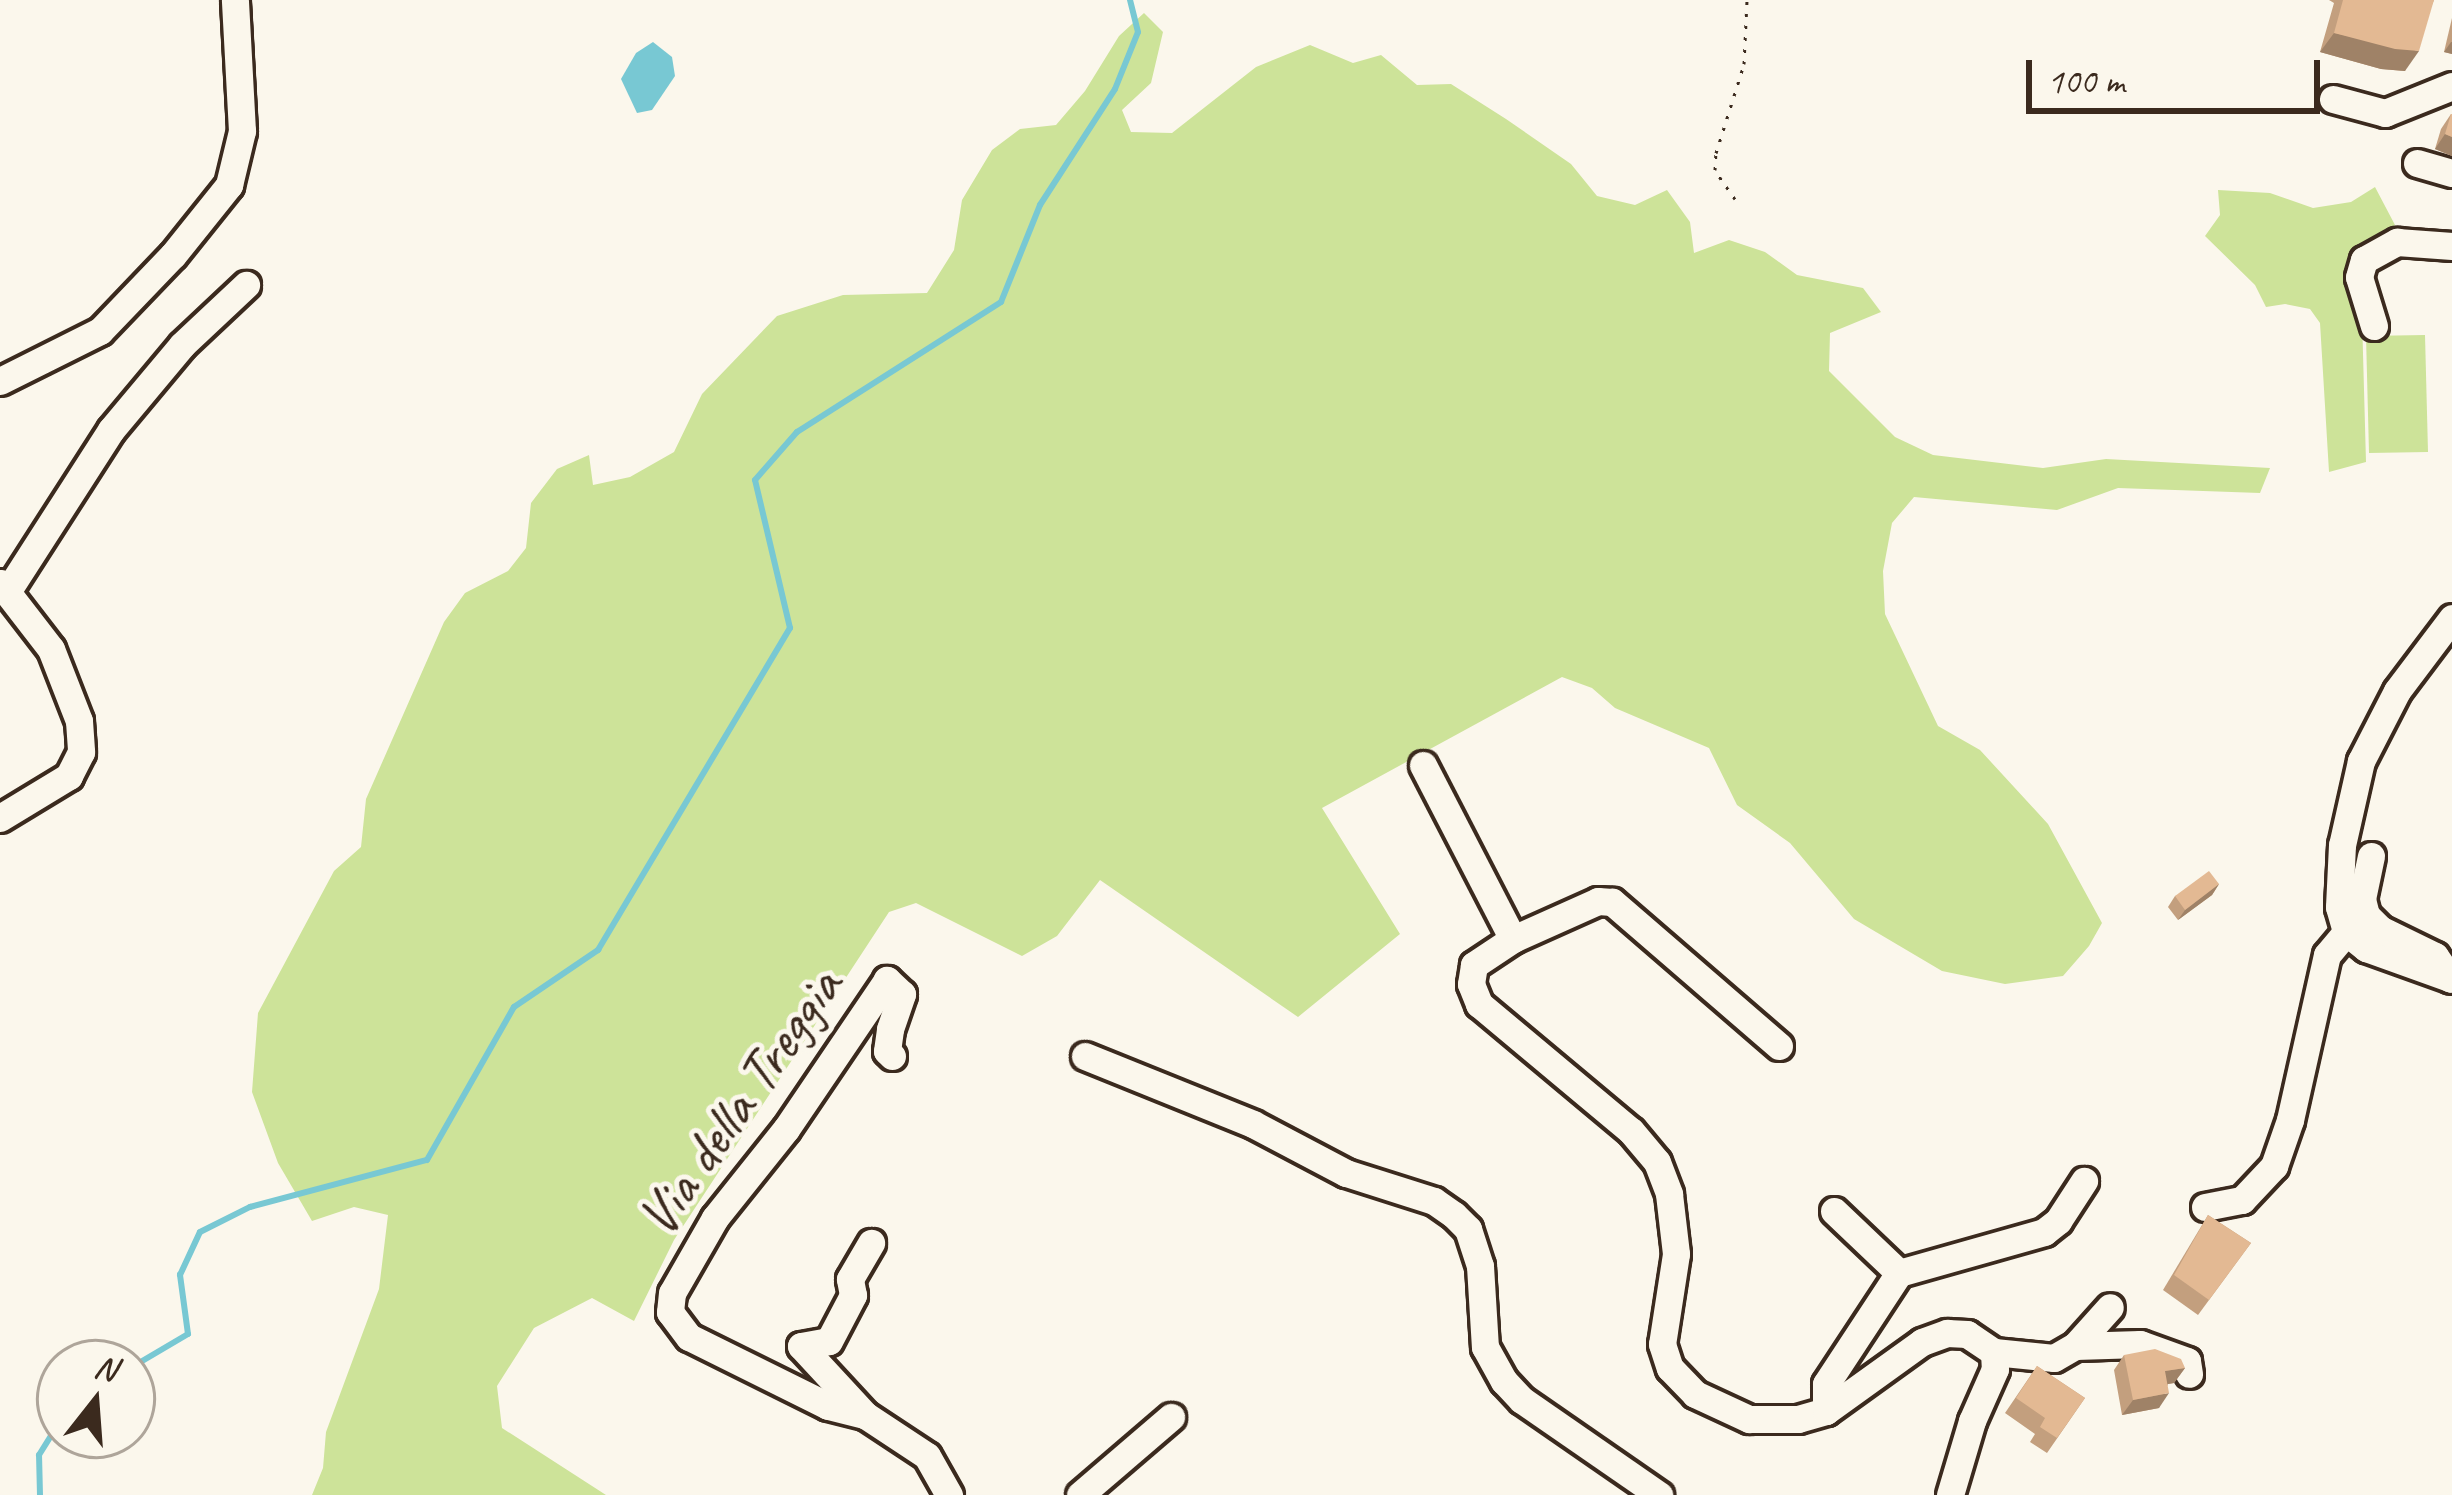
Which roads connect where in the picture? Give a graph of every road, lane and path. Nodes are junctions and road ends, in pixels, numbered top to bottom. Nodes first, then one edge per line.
1 (235, 0) edge
2 (1747, 0) edge
3 (2452, 86) edge
4 (2333, 98) dead end
5 (2417, 163) dead end
6 (2452, 173) edge
7 (1735, 199) dead end
8 (2452, 246) edge
9 (246, 285) dead end
10 (2374, 326) dead end
11 (0, 381) edge
12 (3, 588) edge
13 (2452, 618) edge
14 (1424, 765) dead end
15 (0, 818) edge
16 (2371, 856) dead end
17 (2346, 932) junction
18 (1513, 939) junction
19 (2451, 979) edge
20 (1779, 1046) dead end
21 (892, 1056) dead end
22 (1085, 1056) dead end
23 (2084, 1181) dead end
24 (2205, 1207) dead end
25 (1834, 1211) dead end
26 (871, 1243) dead end
27 (1900, 1274) junction
28 (2110, 1307) dead end
29 (2075, 1346) junction
30 (1994, 1352) junction
31 (2189, 1374) edge
32 (1826, 1412) junction
33 (866, 1415) junction
34 (1171, 1417) dead end
35 (949, 1495) edge
36 (1080, 1495) edge
37 (1659, 1495) edge
38 (1950, 1495) edge

1 - 11 street
2 - 7 path
3 - 4 street
5 - 6 street
8 - 10 street
9 - 12 street
12 - 15 street
13 - 17 street
14 - 18 street
16 - 19 street
17 - 19 street
17 - 24 street
18 - 20 street
18 - 32 street
21 - 33 street, Via della Treggia
22 - 37 street
23 - 27 street
25 - 27 street
26 - 33 street
27 - 32 street
28 - 29 street
29 - 30 street
29 - 31 street
30 - 32 street
30 - 38 street
33 - 35 street, Via della Treggia
34 - 36 street

